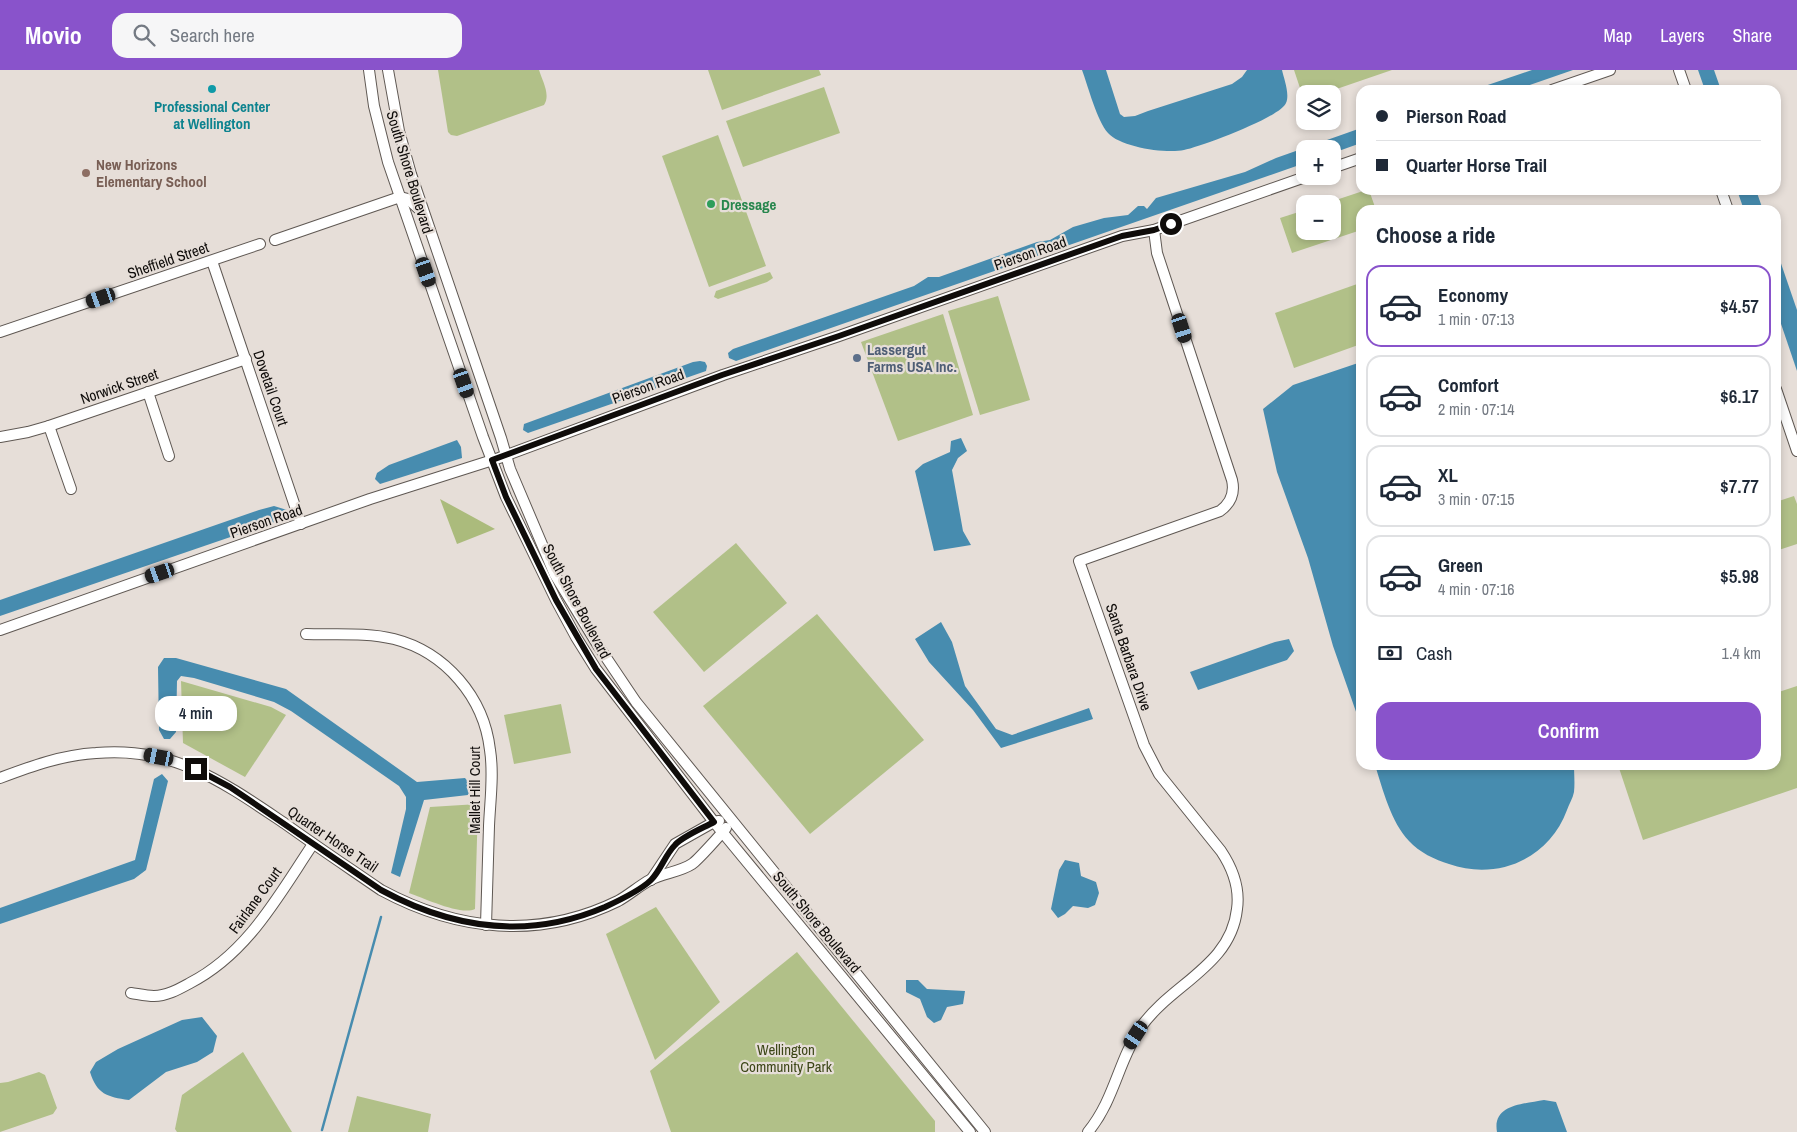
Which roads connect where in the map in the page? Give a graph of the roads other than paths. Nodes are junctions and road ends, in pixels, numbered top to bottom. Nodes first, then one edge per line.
1 (369, 70) edge
2 (388, 70) edge
3 (1610, 70) edge
4 (1679, 70) edge
5 (1566, 85) edge
6 (1684, 85) edge
7 (1356, 160) edge
8 (1341, 165) edge
9 (392, 173) junction
10 (1296, 180) edge
11 (418, 196) junction
12 (400, 198) junction
13 (425, 215) junction
14 (1154, 230) junction
15 (275, 240) dead end
16 (260, 244) dead end
17 (212, 260) junction
18 (0, 332) edge
19 (246, 359) junction
20 (148, 392) junction
21 (1781, 404) edge
22 (49, 426) junction
23 (0, 437) edge
24 (1797, 451) edge
25 (506, 455) junction
26 (169, 456) dead end
27 (492, 460) junction
28 (71, 489) dead end
29 (301, 524) junction
30 (0, 630) edge
31 (306, 634) dead end
32 (0, 778) edge
33 (730, 820) junction
34 (714, 822) junction
35 (723, 832) junction
36 (314, 844) junction
37 (651, 880) junction
38 (486, 925) junction
39 (131, 992) dead end
40 (970, 1132) edge
41 (984, 1132) edge
42 (1088, 1132) edge

1 - 9 street, South Shore Boulevard
2 - 11 street, South Shore Boulevard
3 - 5 street
4 - 6 street
7 - 8 street
9 - 11 street
9 - 12 street, South Shore Boulevard
10 - 14 street, Pierson Road
11 - 13 street, South Shore Boulevard
12 - 13 street
12 - 15 street
12 - 27 street, South Shore Boulevard
13 - 25 street, South Shore Boulevard
14 - 25 street, Pierson Road
14 - 42 street, Santa Barbara Drive
16 - 17 street, Sheffield Street
17 - 18 street, Sheffield Street
17 - 19 street, Dovetail Court
19 - 20 street, Norwick Street
19 - 29 street, Dovetail Court
20 - 22 street, Norwick Street
20 - 26 street
21 - 24 street
22 - 23 street, Norwick Street
22 - 28 street
25 - 27 street, Pierson Road
25 - 33 street, South Shore Boulevard
27 - 29 street, Pierson Road
27 - 34 street, South Shore Boulevard
29 - 30 street, Pierson Road
31 - 38 street, Mallet Hill Court
32 - 36 street, Quarter Horse Trail
33 - 34 street, Quarter Horse Trail
33 - 35 street, Quarter Horse Trail
33 - 41 street, South Shore Boulevard
34 - 35 street, South Shore Boulevard
34 - 37 street, Quarter Horse Trail
35 - 37 street, Quarter Horse Trail
35 - 40 street, South Shore Boulevard
36 - 38 street, Quarter Horse Trail
36 - 39 street, Fairlane Court
37 - 38 street, Quarter Horse Trail

